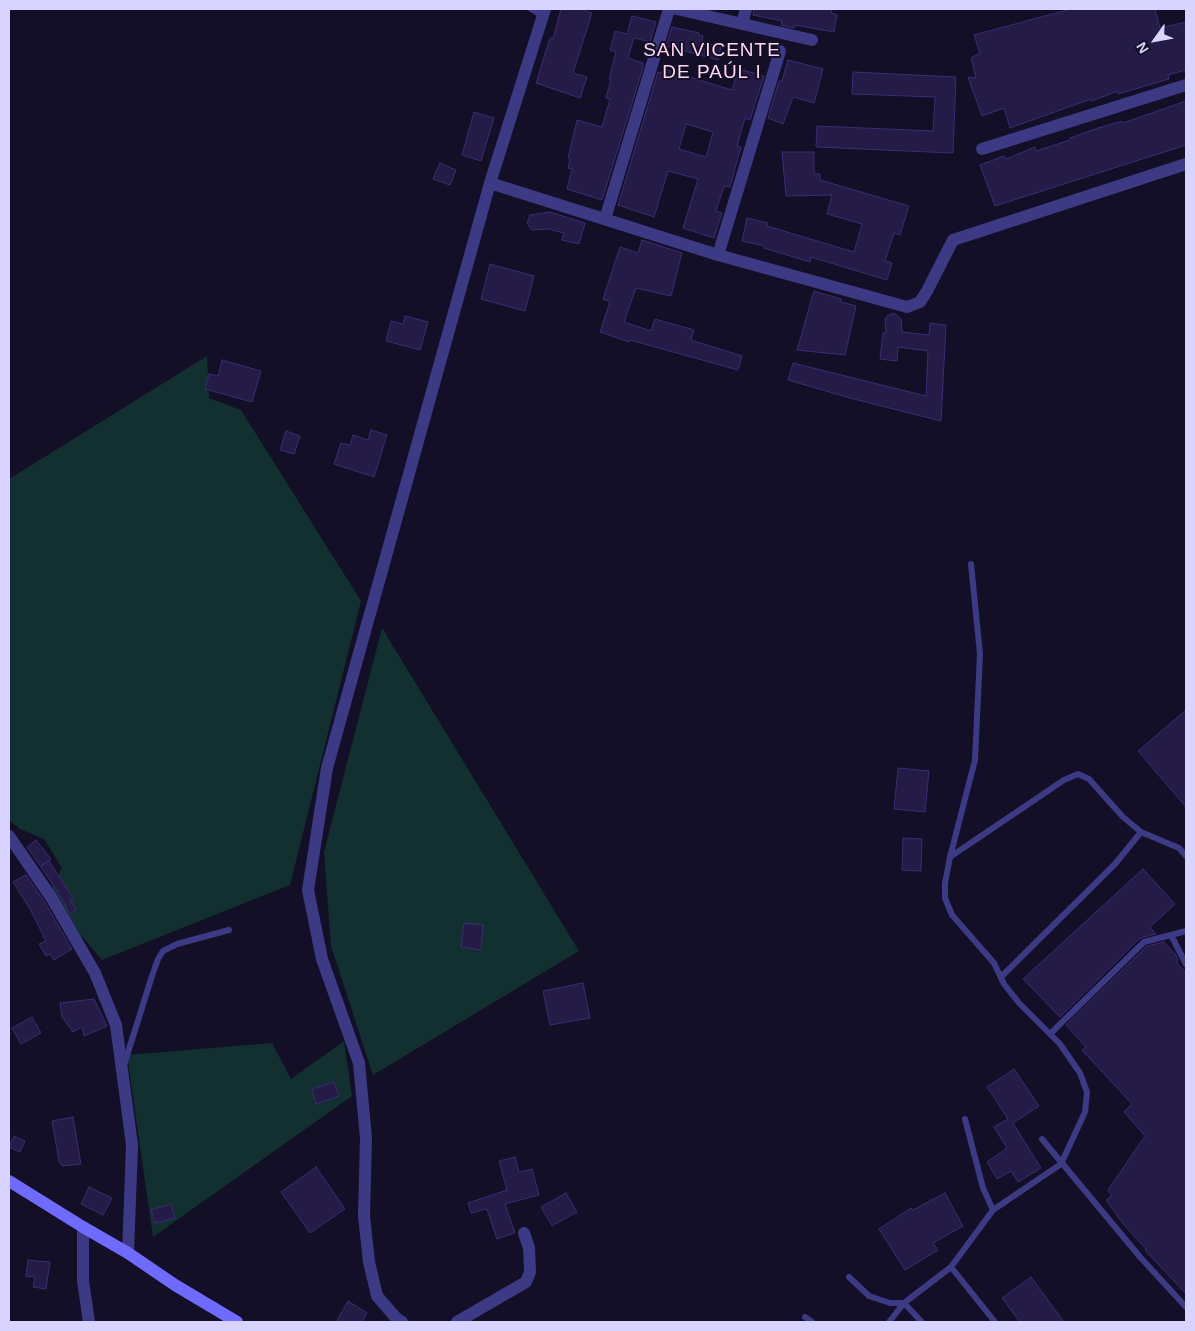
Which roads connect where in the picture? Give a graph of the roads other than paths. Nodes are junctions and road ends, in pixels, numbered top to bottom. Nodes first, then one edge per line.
1 (531, 9) edge
2 (669, 9) edge
3 (677, 9) edge
4 (746, 9) edge
5 (544, 12) edge
6 (742, 24) junction
7 (812, 40) dead end
8 (780, 51) dead end
9 (1186, 86) edge
10 (982, 149) dead end
11 (1186, 164) edge
12 (490, 183) junction
13 (605, 219) junction
14 (718, 255) junction
15 (971, 564) dead end
16 (1141, 832) junction
17 (9, 836) edge
18 (1186, 856) edge
19 (950, 857) junction
20 (229, 930) dead end
21 (1186, 931) edge
22 (1171, 935) junction
23 (1186, 964) edge
24 (1001, 978) junction
25 (1050, 1034) junction
26 (122, 1070) junction
27 (965, 1119) dead end
28 (1042, 1140) dead end
29 (1061, 1164) junction
30 (9, 1181) edge
31 (993, 1210) junction
32 (83, 1227) junction
33 (524, 1233) dead end
34 (128, 1253) junction
35 (951, 1267) junction
36 (849, 1277) dead end
37 (904, 1302) junction
38 (1186, 1307) edge
39 (804, 1317) dead end
40 (89, 1322) edge
41 (237, 1322) edge
42 (402, 1322) edge
43 (457, 1322) edge
44 (812, 1322) edge
45 (890, 1322) edge
46 (922, 1322) edge
47 (995, 1322) edge

1 - 5 lane
2 - 13 street
3 - 6 street
4 - 6 street
5 - 12 street
6 - 7 street
8 - 14 street
9 - 10 street
11 - 14 street
12 - 13 street
12 - 42 street
13 - 14 street
15 - 19 lane
16 - 18 lane
16 - 19 lane
16 - 24 lane
17 - 26 street
19 - 24 lane
20 - 26 lane
21 - 22 lane
22 - 23 lane
22 - 25 lane
24 - 25 lane
25 - 29 lane
26 - 34 street
27 - 31 lane
28 - 29 lane
29 - 31 lane
29 - 38 lane
30 - 32 main road
31 - 35 lane
32 - 34 main road
32 - 40 street
33 - 43 street
34 - 41 main road
35 - 37 lane
35 - 47 lane
36 - 37 lane
37 - 45 lane
37 - 46 lane
39 - 44 lane

